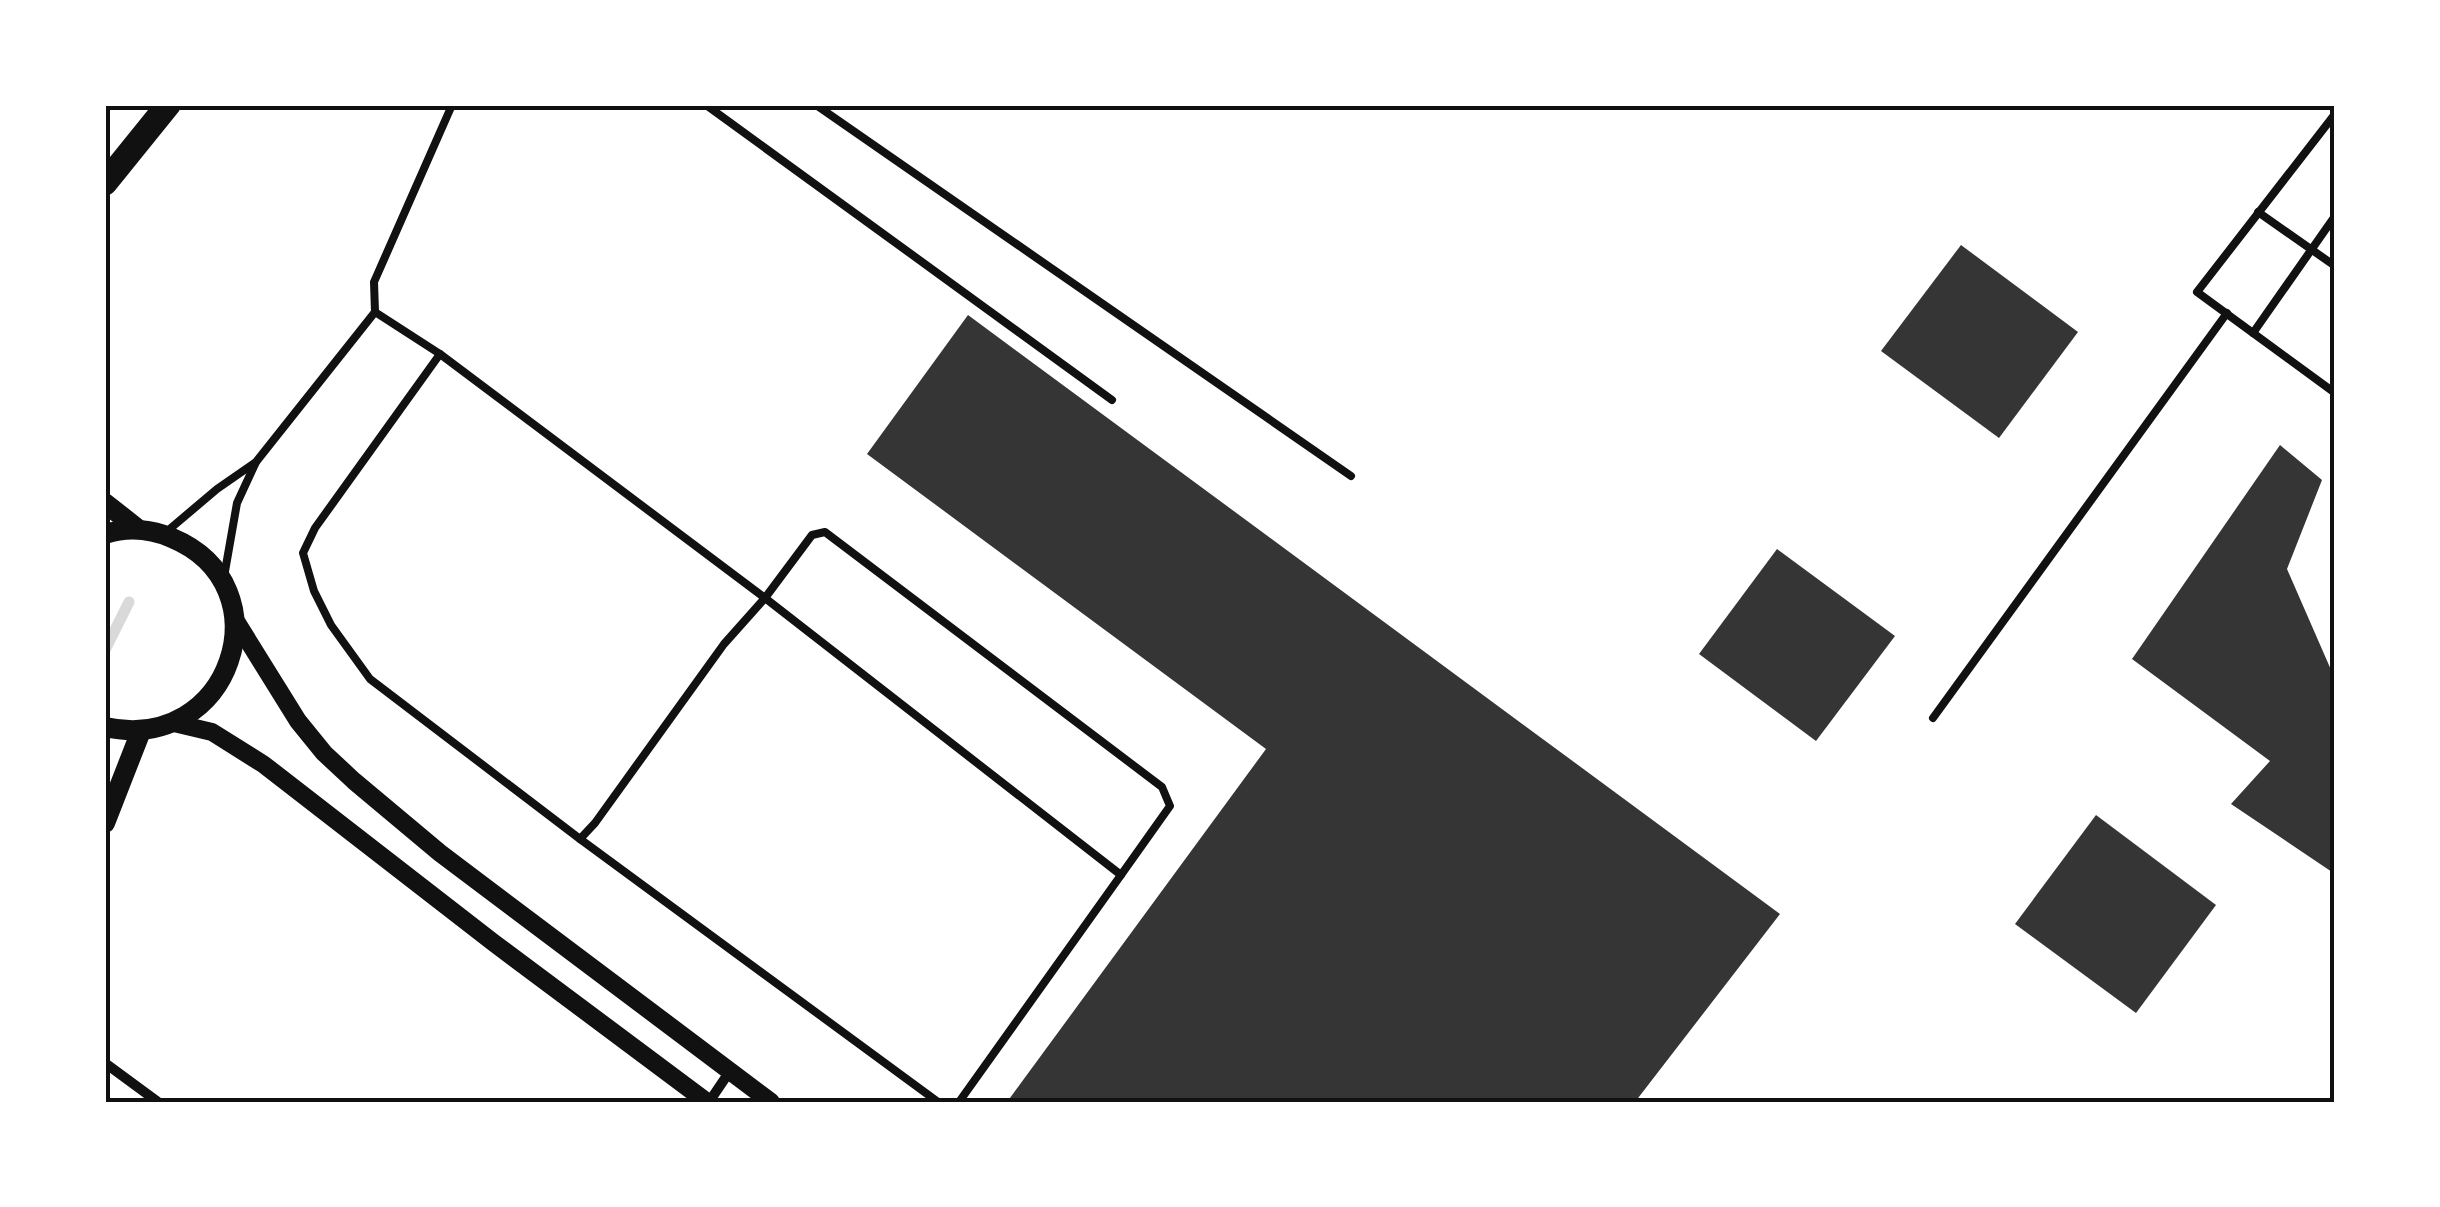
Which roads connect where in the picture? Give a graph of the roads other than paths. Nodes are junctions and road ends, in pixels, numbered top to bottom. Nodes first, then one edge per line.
1 (168, 105) edge
2 (452, 105) edge
3 (706, 105) edge
4 (816, 105) edge
5 (2335, 114) edge
6 (2324, 126) junction
7 (2335, 134) edge
8 (105, 183) edge
9 (2258, 212) junction
10 (2335, 216) edge
11 (2311, 248) junction
12 (2335, 266) edge
13 (375, 312) junction
14 (2227, 313) junction
15 (2253, 333) junction
16 (440, 354) junction
17 (2335, 393) edge
18 (1112, 400) dead end
19 (256, 462) junction
20 (1352, 476) dead end
21 (105, 503) edge
22 (138, 529) junction
23 (105, 534) edge
24 (164, 534) junction
25 (223, 582) junction
26 (765, 598) junction
27 (234, 618) junction
28 (1933, 718) dead end
29 (174, 723) junction
30 (105, 727) edge
31 (141, 731) junction
32 (105, 823) edge
33 (580, 839) junction
34 (1122, 875) junction
35 (105, 1063) edge
36 (730, 1071) junction
37 (158, 1102) edge
38 (708, 1102) edge
39 (771, 1102) edge
40 (938, 1102) edge
41 (959, 1102) edge

1 - 8 main road
2 - 13 lane
3 - 18 lane
4 - 20 lane
5 - 6 lane
6 - 7 lane
6 - 9 lane
9 - 11 lane
9 - 14 lane
10 - 11 lane
11 - 12 lane
11 - 15 lane
13 - 16 lane
13 - 19 lane
14 - 15 lane
14 - 28 lane
15 - 17 lane
16 - 26 lane
16 - 33 lane
19 - 24 lane
19 - 25 lane
21 - 22 main road
22 - 23 main road
22 - 24 main road
24 - 25 main road
25 - 27 main road
26 - 33 lane
26 - 34 lane
26 - 34 lane
27 - 29 main road
27 - 36 street
29 - 31 main road
29 - 38 street
30 - 31 main road
31 - 32 main road
33 - 40 lane
34 - 41 lane
35 - 37 street
36 - 38 street
36 - 39 street

